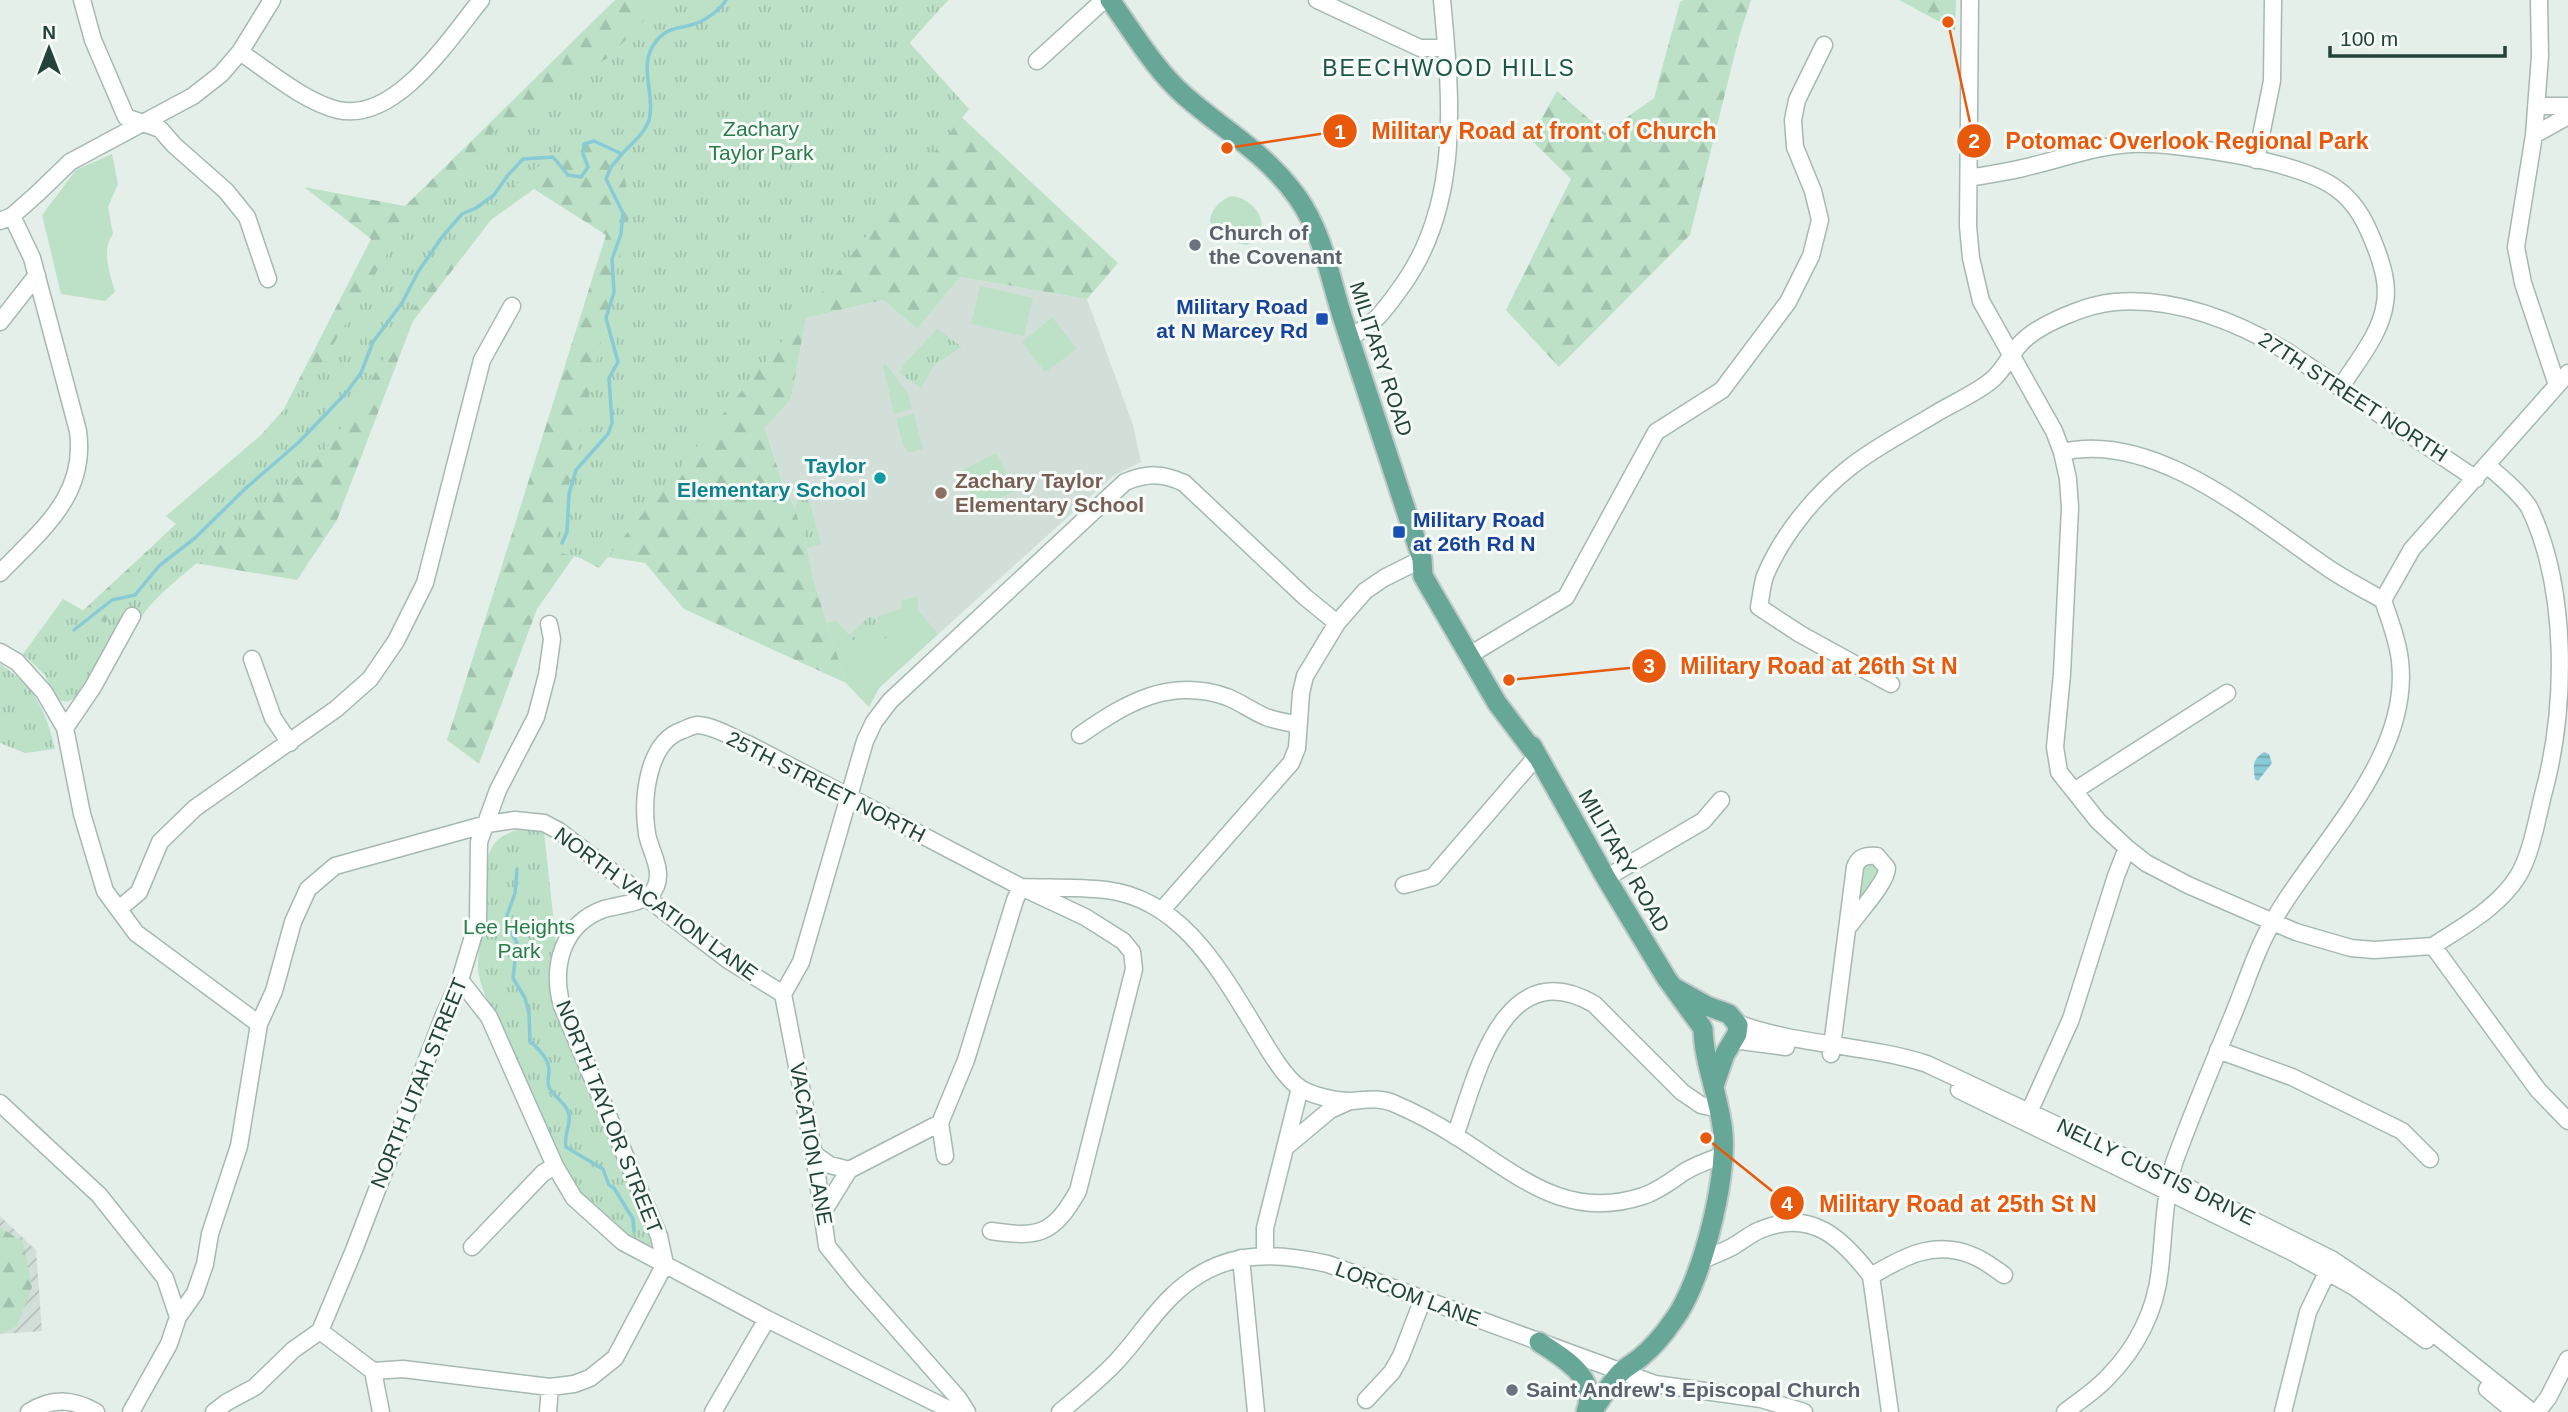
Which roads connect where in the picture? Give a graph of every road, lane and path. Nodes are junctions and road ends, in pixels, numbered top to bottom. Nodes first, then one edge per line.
1 (82, 0) edge
2 (272, 0) edge
3 (481, 0) edge
4 (1104, 0) edge
5 (1110, 0) edge
6 (1317, 0) edge
7 (1442, 0) edge
8 (1970, 0) edge
9 (2273, 0) edge
10 (2539, 0) edge
11 (1824, 45) dead end
12 (1446, 48) junction
13 (240, 52) junction
14 (1037, 61) dead end
15 (2536, 106) junction
16 (2568, 106) edge
17 (2568, 116) edge
18 (142, 123) junction
19 (2534, 135) junction
20 (2256, 160) junction
21 (1969, 178) junction
22 (6, 218) edge
23 (37, 275) junction
24 (268, 279) dead end
25 (512, 306) dead end
26 (0, 322) edge
27 (1349, 338) junction
28 (2012, 354) junction
29 (2563, 379) edge
30 (2341, 387) junction
31 (2062, 452) junction
32 (2488, 466) junction
33 (2476, 479) junction
34 (1422, 559) junction
35 (0, 573) edge
36 (2382, 600) junction
37 (132, 616) dead end
38 (1337, 623) junction
39 (549, 624) dead end
40 (0, 652) edge
41 (1474, 653) junction
42 (252, 659) dead end
43 (1891, 684) dead end
44 (2227, 693) dead end
45 (1298, 725) junction
46 (65, 728) junction
47 (2564, 729) edge
48 (1080, 735) dead end
49 (290, 743) junction
50 (1537, 756) junction
51 (2074, 791) junction
52 (849, 799) junction
53 (1721, 800) dead end
54 (487, 824) junction
55 (2127, 848) junction
56 (1606, 878) junction
57 (1404, 885) dead end
58 (1021, 887) junction
59 (648, 897) junction
60 (119, 909) junction
61 (1162, 910) junction
62 (2272, 923) junction
63 (1850, 925) dead end
64 (2432, 946) junction
65 (460, 980) junction
66 (1674, 988) junction
67 (783, 994) junction
68 (1717, 1010) junction
69 (259, 1024) junction
70 (1703, 1028) junction
71 (1734, 1035) junction
72 (1832, 1049) junction
73 (2218, 1050) junction
74 (1713, 1087) junction
75 (1300, 1088) junction
76 (1350, 1101) junction
77 (0, 1103) edge
78 (1719, 1109) junction
79 (2028, 1116) junction
80 (2568, 1121) edge
81 (940, 1123) junction
82 (1455, 1136) junction
83 (1287, 1146) junction
84 (814, 1154) junction
85 (1723, 1155) junction
86 (945, 1156) dead end
87 (2430, 1159) dead end
88 (555, 1166) junction
89 (849, 1170) junction
90 (2168, 1184) junction
91 (823, 1212) junction
92 (991, 1231) dead end
93 (472, 1247) dead end
94 (1265, 1255) junction
95 (1241, 1258) junction
96 (1702, 1260) junction
97 (665, 1264) junction
98 (2331, 1266) junction
99 (2004, 1275) dead end
100 (1871, 1276) junction
101 (1423, 1299) junction
102 (178, 1318) junction
103 (767, 1319) junction
104 (320, 1331) junction
105 (1539, 1342) junction
106 (2568, 1359) edge
107 (373, 1371) junction
108 (1621, 1373) junction
109 (550, 1387) junction
110 (1366, 1400) dead end
111 (1888, 1410) edge
112 (29, 1412) edge
113 (96, 1412) edge
114 (131, 1412) edge
115 (214, 1412) edge
116 (381, 1412) edge
117 (548, 1412) edge
118 (713, 1412) edge
119 (954, 1412) edge
120 (967, 1412) edge
121 (1060, 1412) edge
122 (1256, 1412) edge
123 (1586, 1412) edge
124 (1592, 1412) edge
125 (1804, 1412) edge
126 (2065, 1412) edge
127 (2283, 1412) edge
128 (2515, 1412) edge
129 (2535, 1412) edge

1 - 18 street
2 - 13 street
3 - 13 street
4 - 14 street
5 - 27 main road, MILITARY ROAD
6 - 12 street
7 - 12 street
8 - 21 street
9 - 20 street
10 - 15 street
11 - 41 street
12 - 27 street
13 - 18 street
15 - 16 street
15 - 19 street
17 - 19 street
18 - 22 street
18 - 24 street
19 - 29 street
20 - 21 street
20 - 30 street
21 - 28 street
22 - 23 street
23 - 26 street
23 - 35 street
25 - 49 street
27 - 34 main road, MILITARY ROAD
28 - 30 street, 27TH STREET NORTH
28 - 31 street
28 - 43 street, 27TH STREET NORTH
29 - 32 street
30 - 33 street, 27TH STREET NORTH
31 - 36 street
31 - 51 street
32 - 33 street
32 - 47 street
33 - 36 street
34 - 38 street
34 - 41 main road, MILITARY ROAD
36 - 62 street
37 - 46 street
38 - 45 street
38 - 52 street
39 - 54 street, NORTH UTAH STREET
40 - 46 street
41 - 50 main road, MILITARY ROAD
42 - 49 street
44 - 51 street
45 - 48 street
45 - 61 street
46 - 60 street
47 - 64 street
49 - 60 street
50 - 56 main road, MILITARY ROAD
50 - 57 street
51 - 55 street
52 - 58 street, 25TH STREET NORTH
52 - 59 street, 25TH STREET NORTH
52 - 67 street
53 - 56 street
54 - 59 street, NORTH VACATION LANE
54 - 65 street, NORTH UTAH STREET
54 - 69 street, NORTH VACATION LANE
55 - 62 street
55 - 79 street
56 - 66 main road, MILITARY ROAD
58 - 61 street, 25TH STREET NORTH
58 - 81 street
58 - 92 street, 25TH STREET NORTH
59 - 67 street, NORTH VACATION LANE
59 - 97 street, NORTH TAYLOR STREET
60 - 69 street
61 - 75 street, 25TH STREET NORTH
62 - 64 street
62 - 73 street
63 - 72 street
64 - 80 street
65 - 88 street, NORTH TAYLOR STREET
65 - 104 street, NORTH UTAH STREET
66 - 68 main road
66 - 70 main road, MILITARY ROAD
67 - 84 street, VACATION LANE
68 - 70 main road
68 - 71 main road
69 - 102 street, NORTH VACATION LANE
70 - 71 main road
70 - 74 main road, MILITARY ROAD
71 - 72 street, NELLY CUSTIS DRIVE
71 - 74 main road
72 - 79 street, NELLY CUSTIS DRIVE
73 - 87 street
73 - 90 street
74 - 78 main road, MILITARY ROAD
75 - 76 street
75 - 83 street
76 - 82 street
76 - 83 street
77 - 102 street
78 - 82 street
78 - 85 main road, MILITARY ROAD
79 - 90 street, NELLY CUSTIS DRIVE
81 - 86 street
81 - 89 street
82 - 85 street
83 - 94 street
84 - 89 street
84 - 91 street, VACATION LANE
85 - 96 main road, MILITARY ROAD
88 - 93 street
88 - 97 street, NORTH TAYLOR STREET
89 - 91 street
90 - 98 street, NELLY CUSTIS DRIVE
90 - 126 street
91 - 120 street, VACATION LANE
94 - 95 street, LORCOM LANE
94 - 101 street, LORCOM LANE
95 - 121 street, LORCOM LANE
95 - 122 street
96 - 100 street
96 - 108 main road, MILITARY ROAD
97 - 103 street, NORTH TAYLOR STREET
97 - 109 street
98 - 127 street
98 - 128 street, NELLY CUSTIS DRIVE
98 - 129 street, NELLY CUSTIS DRIVE
99 - 100 street
100 - 111 street
101 - 105 street, LORCOM LANE
101 - 110 street
102 - 114 street, NORTH VACATION LANE
103 - 118 street
103 - 119 street, NORTH TAYLOR STREET
104 - 107 street
104 - 115 street
105 - 108 street, LORCOM LANE
105 - 123 main road
106 - 129 street
107 - 109 street
107 - 116 street
108 - 124 main road, MILITARY ROAD
108 - 125 street, LORCOM LANE
109 - 117 street
112 - 113 street

